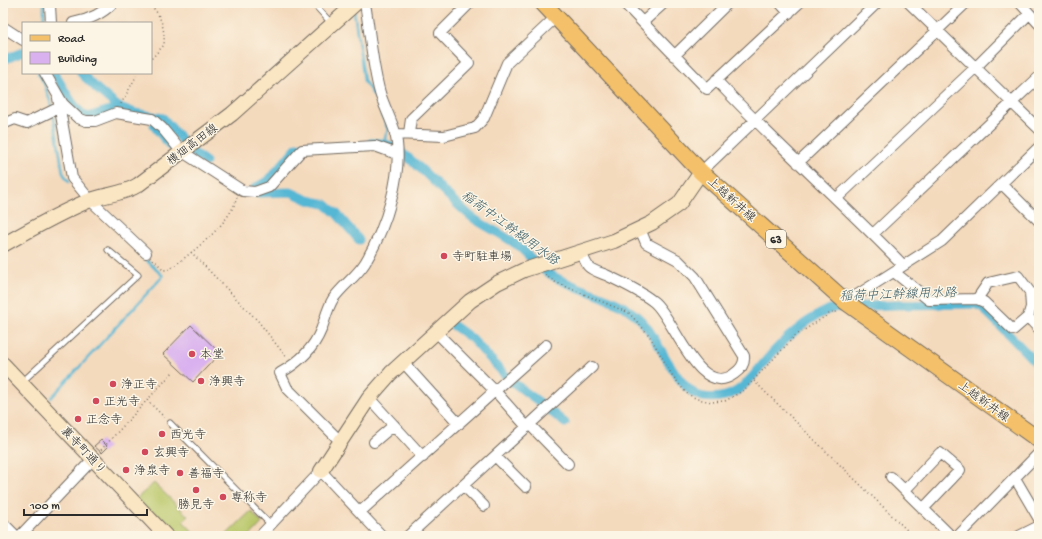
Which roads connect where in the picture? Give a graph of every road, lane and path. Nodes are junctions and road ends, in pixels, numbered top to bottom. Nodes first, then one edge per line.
1 (52, 3) edge
2 (113, 3) edge
3 (148, 3) edge
4 (313, 3) edge
5 (356, 3) edge
6 (366, 3) edge
7 (470, 3) edge
8 (624, 3) edge
9 (664, 3) edge
10 (728, 3) edge
11 (780, 3) edge
12 (799, 3) edge
13 (877, 3) edge
14 (909, 3) edge
15 (966, 3) edge
16 (1020, 3) edge
17 (551, 8) edge
18 (788, 13) junction
19 (1029, 14) junction
20 (51, 22) edge
21 (79, 22) edge
22 (643, 22) junction
23 (1039, 24) edge
24 (332, 25) junction
25 (3, 27) edge
26 (938, 31) junction
27 (21, 38) edge
28 (674, 56) junction
29 (152, 58) edge
30 (976, 67) junction
31 (45, 74) edge
32 (137, 74) edge
33 (1039, 77) edge
34 (716, 80) junction
35 (59, 102) junction
36 (1012, 103) junction
37 (116, 113) junction
38 (755, 121) junction
39 (3, 124) edge
40 (1039, 129) edge
41 (409, 133) junction
42 (395, 134) junction
43 (1039, 147) edge
44 (181, 151) junction
45 (397, 154) junction
46 (798, 163) junction
47 (702, 172) junction
48 (1002, 184) junction
49 (239, 189) junction
50 (837, 198) junction
51 (90, 200) junction
52 (1039, 221) edge
53 (640, 230) junction
54 (874, 234) junction
55 (3, 245) edge
56 (108, 250) dead end
57 (191, 252) junction
58 (581, 252) junction
59 (146, 253) joint
60 (903, 265) junction
61 (534, 267) junction
62 (894, 272) junction
63 (977, 299) junction
64 (842, 306) junction
65 (1028, 317) junction
66 (1039, 329) edge
67 (436, 332) junction
68 (546, 345) dead end
69 (402, 361) junction
70 (3, 364) edge
71 (293, 366) junction
72 (592, 367) dead end
73 (174, 371) dead end
74 (753, 381) junction
75 (21, 383) junction
76 (496, 392) junction
77 (369, 398) junction
78 (147, 400) junction
79 (170, 423) joint
80 (459, 424) junction
81 (394, 425) junction
82 (528, 426) junction
83 (1039, 440) edge
84 (341, 442) junction
85 (374, 442) dead end
86 (1039, 453) edge
87 (423, 457) junction
88 (496, 457) junction
89 (92, 459) junction
90 (568, 464) dead end
91 (321, 470) junction
92 (891, 477) dead end
93 (1015, 478) junction
94 (464, 486) junction
95 (526, 487) dead end
96 (905, 490) junction
97 (484, 506) dead end
98 (923, 509) junction
99 (360, 512) junction
100 (1039, 519) edge
101 (3, 523) edge
102 (270, 524) junction
103 (1039, 526) edge
104 (16, 536) edge
105 (20, 536) edge
106 (166, 536) edge
107 (260, 536) edge
108 (382, 536) edge
109 (408, 536) edge
110 (913, 536) edge
111 (951, 536) edge
112 (958, 536) edge
113 (1019, 536) edge

1 - 20 street
2 - 21 street
3 - 29 path
4 - 24 lane
5 - 24 street, 横畑高田線
6 - 42 street
7 - 41 street
8 - 22 street
9 - 22 street
10 - 28 street
11 - 18 street
12 - 18 street
13 - 38 street
14 - 26 street
15 - 26 street
16 - 19 street
17 - 41 street
17 - 47 main road, 上越新井線 / 63
18 - 34 street
19 - 23 street
19 - 30 street
22 - 28 street
24 - 44 street, 横畑高田線
25 - 27 street
26 - 30 street
26 - 46 street
28 - 34 street
30 - 36 street
30 - 50 street
31 - 35 street
32 - 37 path
33 - 36 street
34 - 38 street
35 - 37 street
35 - 39 street
35 - 51 street
36 - 40 street
36 - 54 street
37 - 44 street
38 - 46 street
38 - 47 street
41 - 42 street
42 - 45 street
43 - 48 street
44 - 49 street
44 - 51 street, 横畑高田線
45 - 49 street
45 - 71 street
46 - 50 street
47 - 53 street
47 - 64 main road, 上越新井線 / 63
48 - 52 street
48 - 60 street
49 - 57 path
50 - 54 street
51 - 55 street, 横畑高田線
51 - 59 street
53 - 58 street
53 - 58 street
54 - 60 street
56 - 75 lane
57 - 59 path
57 - 71 path
58 - 61 street
60 - 62 street
61 - 67 street
61 - 74 path
62 - 63 street
62 - 64 street
63 - 65 street
63 - 65 street
64 - 74 path
64 - 83 main road, 上越新井線 / 63
65 - 66 street
67 - 69 street
67 - 76 street
68 - 76 street
69 - 77 street
69 - 80 street
70 - 75 street, 裏寺町通り
71 - 84 street
72 - 82 street
73 - 78 path
74 - 110 path
75 - 89 street, 裏寺町通り
76 - 80 street
76 - 82 street
77 - 81 street
77 - 84 street
78 - 79 path
78 - 89 path
79 - 102 lane
80 - 87 street
81 - 85 street
81 - 87 street
82 - 88 street
82 - 90 street
84 - 91 street
86 - 93 street
87 - 99 street
88 - 94 street
88 - 95 street
89 - 105 street
89 - 106 street, 裏寺町通り
91 - 99 street
91 - 102 street
92 - 96 street
93 - 100 street
93 - 112 street
94 - 97 street
94 - 109 street
96 - 98 street
96 - 98 street
98 - 111 street
99 - 108 street
101 - 104 street
102 - 107 street
103 - 113 street

